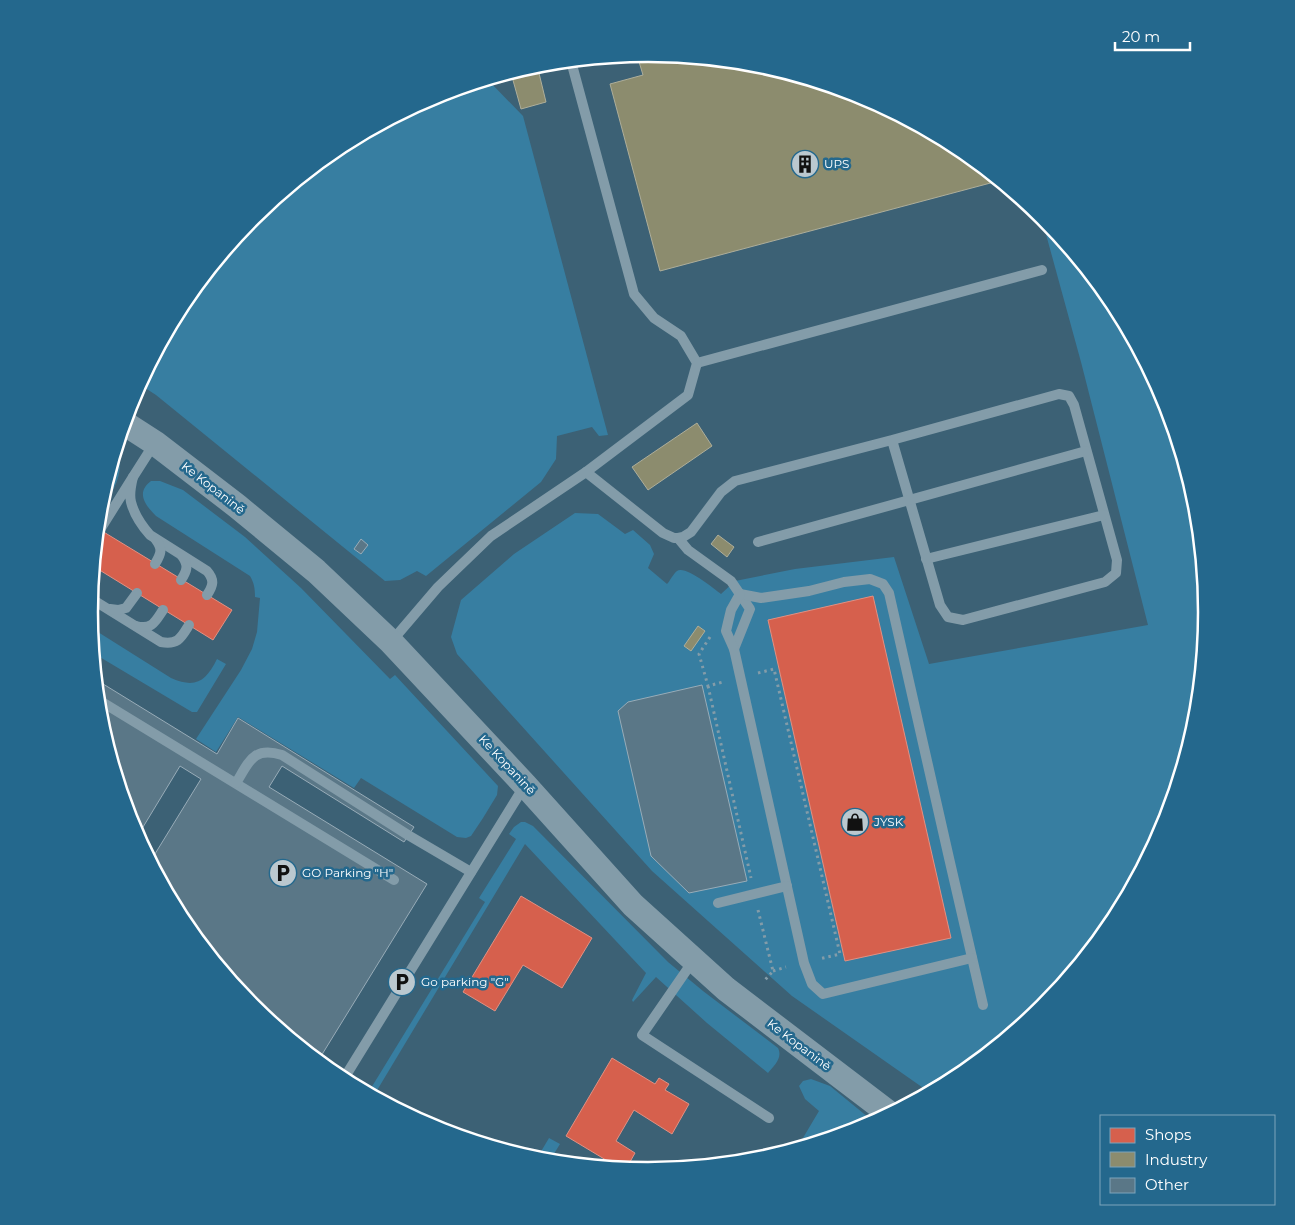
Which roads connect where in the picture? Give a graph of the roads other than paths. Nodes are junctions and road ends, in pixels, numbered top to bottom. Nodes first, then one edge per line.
1 (573, 68) edge
2 (1042, 270) dead end
3 (697, 363) junction
4 (130, 426) edge
5 (892, 440) junction
6 (155, 443) junction
7 (1086, 452) junction
8 (586, 472) junction
9 (133, 477) junction
10 (910, 500) junction
11 (1104, 514) junction
12 (105, 521) edge
13 (678, 538) junction
14 (155, 539) junction
15 (758, 542) dead end
16 (182, 555) junction
17 (926, 559) junction
18 (155, 564) dead end
19 (182, 580) dead end
20 (137, 593) dead end
21 (740, 594) junction
22 (207, 596) dead end
23 (98, 603) edge
24 (109, 609) junction
25 (163, 610) dead end
26 (189, 625) dead end
27 (135, 626) junction
28 (391, 642) junction
29 (734, 649) junction
30 (105, 704) edge
31 (236, 784) junction
32 (525, 785) junction
33 (471, 872) junction
34 (394, 880) dead end
35 (787, 886) junction
36 (718, 903) dead end
37 (972, 958) junction
38 (694, 960) junction
39 (984, 1006) dead end
40 (347, 1073) edge
41 (884, 1109) edge
42 (770, 1118) dead end

1 - 3 lane
2 - 3 lane
3 - 8 lane
4 - 6 street, Ke Kopanině
5 - 7 lane
5 - 10 lane
5 - 13 lane
6 - 9 lane
6 - 28 street, Ke Kopanině
7 - 10 lane
7 - 11 lane
8 - 13 lane
8 - 28 lane
9 - 12 lane
9 - 14 lane
10 - 15 lane
10 - 17 lane
11 - 17 lane
11 - 17 lane
13 - 21 lane
14 - 16 lane
14 - 18 lane
16 - 19 lane
16 - 22 lane
20 - 24 lane
21 - 29 lane
21 - 29 lane
21 - 37 lane
23 - 24 lane
24 - 27 lane
25 - 27 lane
26 - 27 lane
28 - 32 street, Ke Kopanině
29 - 35 lane
30 - 31 lane
31 - 33 lane
31 - 34 lane
32 - 33 lane
32 - 38 street, Ke Kopanině
33 - 40 lane
35 - 36 lane
35 - 37 lane
37 - 39 lane
38 - 41 street, Ke Kopanině
38 - 42 lane

